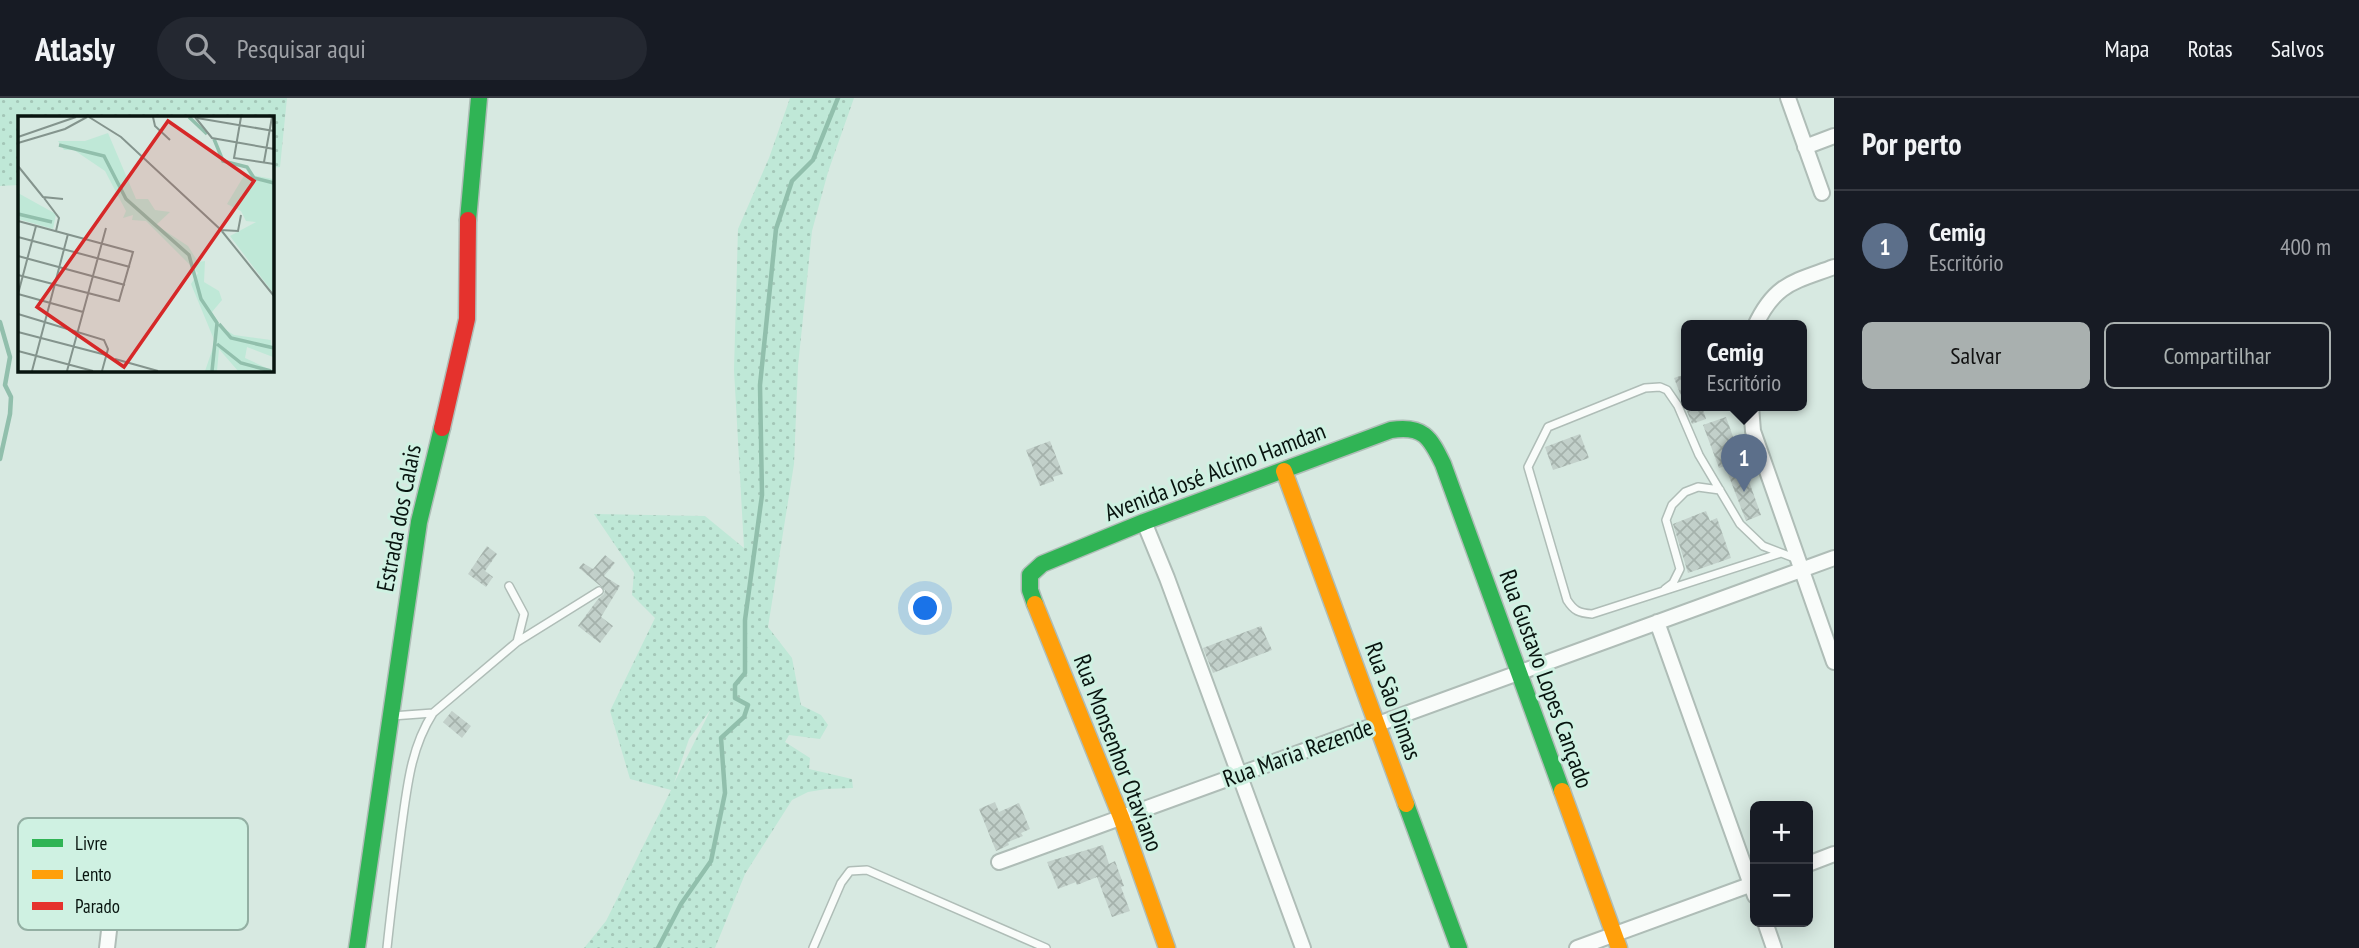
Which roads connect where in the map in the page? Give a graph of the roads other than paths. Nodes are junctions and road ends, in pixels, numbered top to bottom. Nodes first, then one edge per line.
1 (480, 98) edge
2 (1788, 98) edge
3 (1834, 136) edge
4 (1805, 147) junction
5 (1822, 193) dead end
6 (1834, 267) edge
7 (1759, 320) edge
8 (1751, 411) edge
9 (1421, 431) joint
10 (1284, 471) junction
11 (1720, 490) junction
12 (1144, 522) junction
13 (1781, 553) junction
14 (1834, 558) edge
15 (1799, 564) junction
16 (1030, 575) joint
17 (509, 586) dead end
18 (599, 592) dead end
19 (1661, 592) junction
20 (1657, 622) junction
21 (517, 642) junction
22 (1834, 662) edge
23 (1519, 672) junction
24 (433, 713) junction
25 (391, 716) junction
26 (1378, 724) junction
27 (1238, 775) junction
28 (1121, 817) junction
29 (1834, 854) edge
30 (999, 862) dead end
31 (1813, 862) edge
32 (1750, 877) edge
33 (1750, 890) edge
34 (1767, 927) edge
35 (109, 930) edge
36 (1617, 941) edge
37 (107, 948) edge
38 (357, 948) edge
39 (387, 948) edge
40 (813, 948) edge
41 (1046, 948) edge
42 (1167, 948) edge
43 (1303, 948) edge
44 (1460, 948) edge
45 (1577, 948) edge
46 (1774, 948) edge

1 - 25 street, Estrada dos Calais
2 - 4 street
3 - 4 street
4 - 5 street
6 - 7 street
8 - 15 street
9 - 10 street, Avenida José Alcino Hamdan
9 - 23 street, Rua Gustavo Lopes Cançado
10 - 12 street, Avenida José Alcino Hamdan
10 - 26 street, Rua São Dimas
11 - 13 lane
11 - 19 lane
11 - 19 lane
12 - 16 street, Avenida José Alcino Hamdan
12 - 27 street
13 - 15 lane
13 - 19 lane
14 - 15 street, Rua Maria Rezende
15 - 20 street, Rua Maria Rezende
15 - 22 street
16 - 28 street, Rua Monsenhor Otaviano
17 - 21 lane
18 - 21 lane
20 - 23 street, Rua Maria Rezende
20 - 32 street
21 - 24 lane
23 - 26 street, Rua Maria Rezende
23 - 36 street, Rua Gustavo Lopes Cançado
24 - 25 lane
24 - 39 lane
25 - 38 street, Estrada dos Calais
26 - 27 street, Rua Maria Rezende
26 - 44 street, Rua São Dimas
27 - 28 street, Rua Maria Rezende
27 - 43 street
28 - 30 street, Rua Maria Rezende
28 - 42 street, Rua Monsenhor Otaviano
29 - 31 street
33 - 36 street
34 - 46 street
35 - 37 street
36 - 45 street
40 - 41 lane

